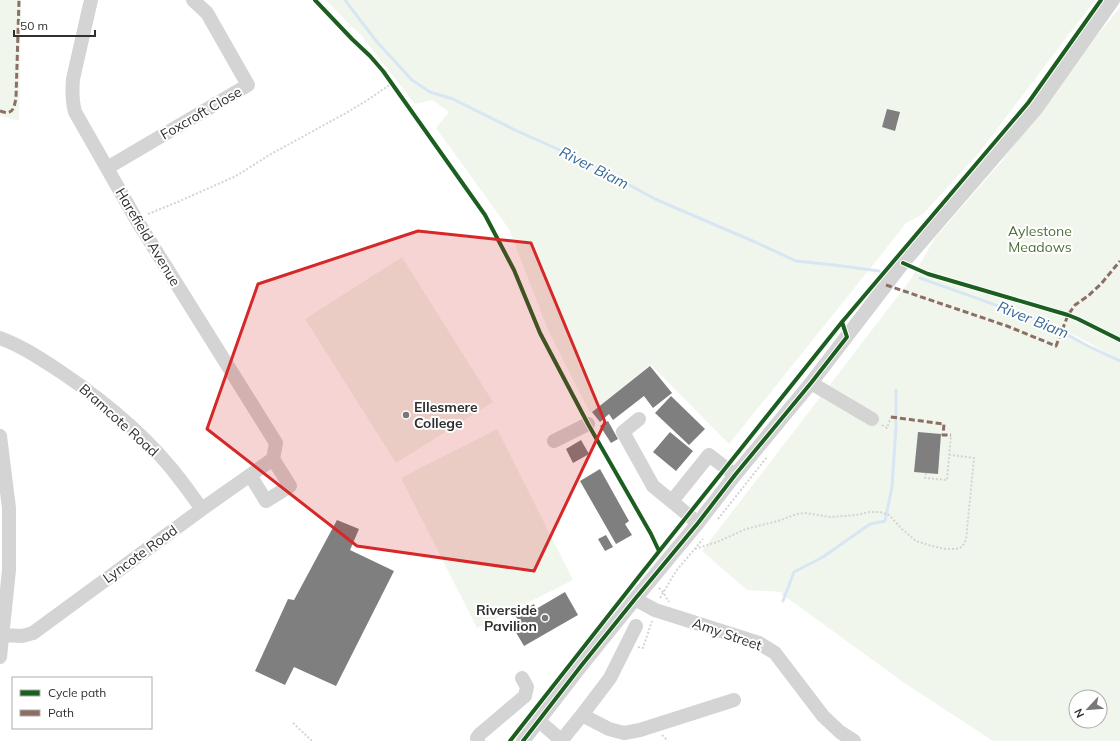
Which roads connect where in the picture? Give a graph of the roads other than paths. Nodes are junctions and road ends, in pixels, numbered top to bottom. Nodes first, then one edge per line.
1 (92, 0) edge
2 (193, 0) edge
3 (1113, 0) edge
4 (107, 168) junction
5 (0, 338) edge
6 (811, 383) junction
7 (639, 419) dead end
8 (872, 419) dead end
9 (588, 424) dead end
10 (0, 436) edge
11 (554, 441) dead end
12 (273, 459) junction
13 (250, 475) junction
14 (735, 475) junction
15 (672, 501) junction
16 (202, 509) junction
17 (698, 524) junction
18 (635, 599) junction
19 (636, 626) dead end
20 (3, 635) junction
21 (0, 656) edge
22 (522, 678) dead end
23 (734, 700) dead end
24 (582, 715) junction
25 (539, 722) junction
26 (478, 741) edge
27 (524, 741) edge
28 (561, 741) edge
29 (854, 741) edge

1 - 4 street, Harefield Avenue
2 - 4 street, Foxcroft Close
3 - 6 street
4 - 12 street, Harefield Avenue
5 - 16 street, Bramcote Road
6 - 8 street
6 - 14 street
7 - 15 street
9 - 11 street
10 - 20 street
12 - 13 street, Lyncote Road
12 - 13 street
13 - 16 street, Lyncote Road
14 - 15 street
14 - 17 street
15 - 17 street
16 - 20 street, Lyncote Road
17 - 18 street
18 - 25 street
18 - 29 street, Amy Street
19 - 24 street
20 - 21 street
22 - 26 street
23 - 24 street
24 - 28 street
25 - 27 street
25 - 28 street

